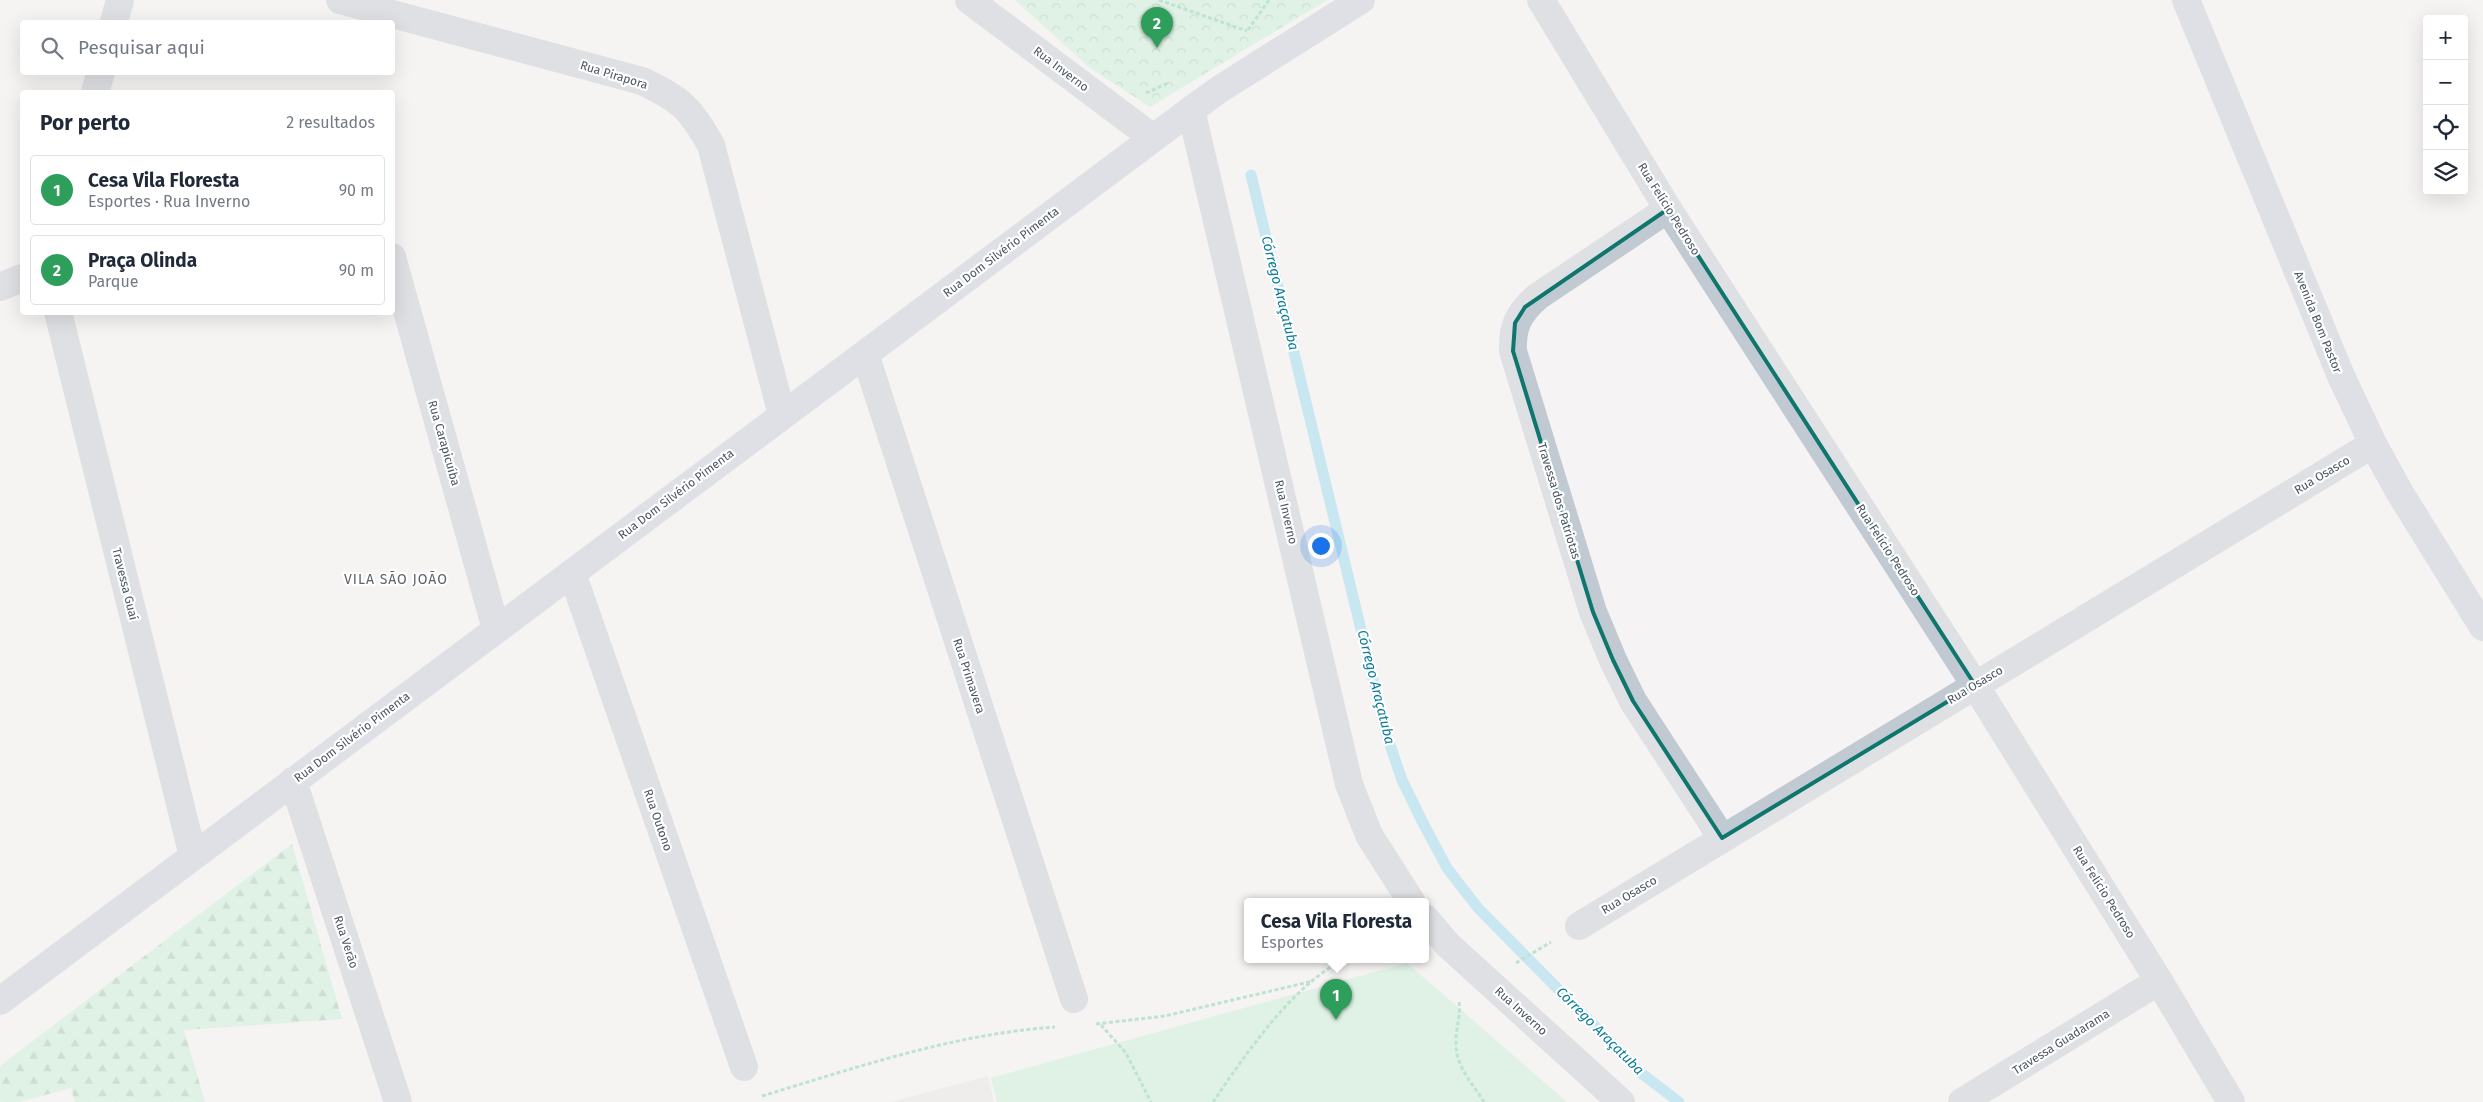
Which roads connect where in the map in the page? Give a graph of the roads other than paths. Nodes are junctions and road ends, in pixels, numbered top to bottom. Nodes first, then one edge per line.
1 (120, 0) edge
2 (340, 0) edge
3 (969, 0) edge
4 (1361, 0) edge
5 (1541, 0) edge
6 (2186, 0) edge
7 (115, 20) edge
8 (99, 75) edge
9 (96, 90) edge
10 (1192, 110) junction
11 (1153, 138) junction
12 (1668, 208) junction
13 (395, 268) edge
14 (20, 279) edge
15 (0, 287) edge
16 (59, 315) edge
17 (865, 354) junction
18 (782, 415) junction
19 (2373, 444) junction
20 (572, 573) junction
21 (2483, 627) edge
22 (496, 629) junction
23 (1975, 685) junction
24 (293, 781) junction
25 (1722, 838) junction
26 (193, 856) junction
27 (1409, 898) edge
28 (1429, 923) edge
29 (1578, 926) dead end
30 (2159, 981) junction
31 (1074, 999) dead end
32 (0, 1001) edge
33 (744, 1066) dead end
34 (398, 1102) edge
35 (1621, 1102) edge
36 (1962, 1102) edge
37 (2231, 1102) edge

1 - 7 street
2 - 18 street, Rua Pirapora
3 - 11 street, Rua Inverno
4 - 10 street, Rua Dom Silvério Pimenta
5 - 12 street, Rua Felício Pedroso
6 - 19 street, Avenida Bom Pastor
8 - 9 street
10 - 11 street, Rua Dom Silvério Pimenta
10 - 27 street, Rua Inverno
11 - 17 street, Rua Dom Silvério Pimenta
12 - 23 street, Rua Felício Pedroso
12 - 25 street, Travessa dos Patriotas
13 - 22 street, Rua Carapicuíba
14 - 15 street
16 - 26 street, Travessa Guaí
17 - 18 street, Rua Dom Silvério Pimenta
17 - 31 street, Rua Primavera
18 - 20 street, Rua Dom Silvério Pimenta
19 - 21 street, Avenida Bom Pastor
19 - 23 street, Rua Osasco
20 - 22 street, Rua Dom Silvério Pimenta
20 - 33 street, Rua Outono
22 - 24 street, Rua Dom Silvério Pimenta
23 - 25 street, Rua Osasco
23 - 30 street, Rua Felício Pedroso
24 - 26 street, Rua Dom Silvério Pimenta
24 - 34 street, Rua Verão
25 - 29 street, Rua Osasco
26 - 32 street, Rua Dom Silvério Pimenta
28 - 35 street, Rua Inverno
30 - 36 street, Travessa Guadarama
30 - 37 street, Rua Felício Pedroso

